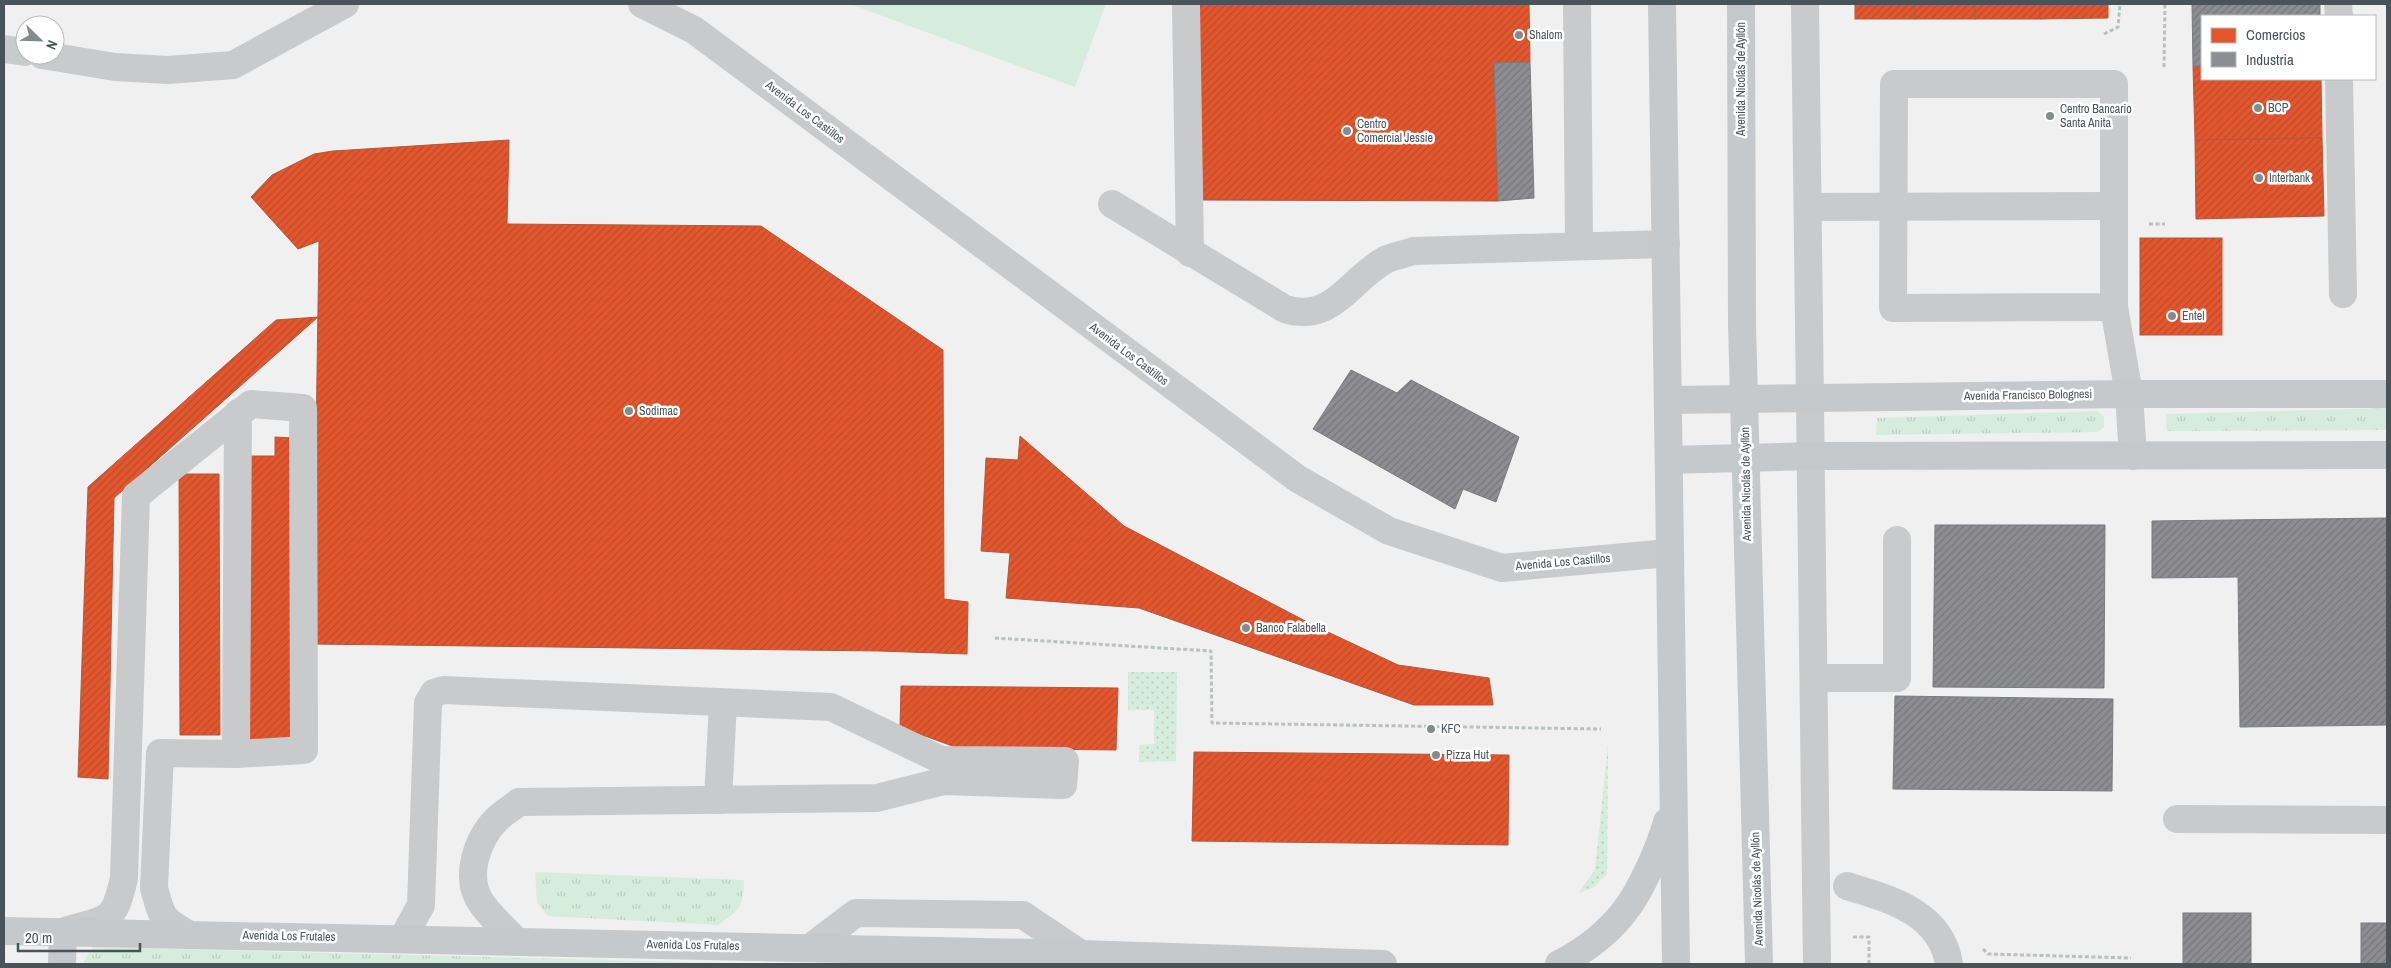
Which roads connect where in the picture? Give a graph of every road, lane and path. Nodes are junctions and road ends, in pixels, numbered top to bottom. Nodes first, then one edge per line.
1 (345, 4) edge
2 (642, 4) edge
3 (1186, 4) edge
4 (1577, 4) edge
5 (1662, 4) edge
6 (1741, 4) edge
7 (1805, 4) edge
8 (2120, 4) edge
9 (2166, 4) edge
10 (2104, 34) dead end
11 (65, 59) edge
12 (2164, 67) dead end
13 (2340, 80) edge
14 (1112, 204) dead end
15 (2114, 206) junction
16 (1809, 207) junction
17 (1894, 207) junction
18 (2148, 224) dead end
19 (2166, 224) dead end
20 (1666, 244) junction
21 (1579, 246) junction
22 (1190, 252) junction
23 (2343, 294) dead end
24 (2114, 307) junction
25 (2129, 394) junction
26 (2387, 394) edge
27 (1812, 397) junction
28 (1745, 399) junction
29 (1668, 400) junction
30 (238, 414) junction
31 (2387, 455) edge
32 (1813, 456) junction
33 (2133, 456) junction
34 (1745, 458) junction
35 (1668, 460) junction
36 (1897, 540) dead end
37 (1670, 554) junction
38 (995, 638) dead end
39 (1814, 678) junction
40 (723, 703) junction
41 (1601, 729) dead end
42 (236, 754) junction
43 (718, 800) junction
44 (1672, 801) junction
45 (2177, 819) dead end
46 (2387, 820) edge
47 (1847, 886) dead end
48 (4, 931) edge
49 (63, 932) junction
50 (188, 934) junction
51 (1847, 937) dead end
52 (402, 938) junction
53 (516, 941) junction
54 (1981, 947) dead end
55 (810, 948) junction
56 (1081, 954) junction
57 (2132, 958) dead end
58 (1306, 962) edge
59 (62, 964) edge
60 (1383, 964) edge
61 (1559, 964) edge
62 (1676, 964) edge
63 (1759, 964) edge
64 (1817, 964) edge
65 (1869, 964) edge
66 (1949, 964) edge

1 - 11 street
2 - 37 street, Avenida Los Castillos
3 - 22 street
4 - 21 street
5 - 20 main road
6 - 28 main road, Avenida Nicolás de Ayllón
7 - 16 street
8 - 10 path
9 - 12 path
13 - 23 street
14 - 22 street
15 - 17 street
15 - 17 street
15 - 24 street
16 - 17 street
16 - 27 street
17 - 24 street
18 - 19 path
20 - 21 street
20 - 29 main road
21 - 22 street
24 - 25 street
25 - 26 main road, Avenida Francisco Bolognesi
25 - 27 main road, Avenida Francisco Bolognesi
25 - 33 street
27 - 28 main road, Avenida Francisco Bolognesi
27 - 32 street
28 - 29 main road, Avenida Francisco Bolognesi
28 - 34 main road, Avenida Nicolás de Ayllón
29 - 35 main road
30 - 42 street
30 - 42 street
30 - 49 street
31 - 33 main road
32 - 33 main road
32 - 34 main road
32 - 39 street
34 - 35 main road
34 - 63 main road, Avenida Nicolás de Ayllón
35 - 37 main road
36 - 39 street
37 - 44 main road
38 - 41 path
39 - 64 street
40 - 43 street
40 - 43 street
40 - 52 street
42 - 50 street
43 - 53 street
44 - 61 main road
44 - 62 main road
45 - 46 street
47 - 66 street
48 - 49 main road, Avenida Los Frutales
49 - 50 main road, Avenida Los Frutales
49 - 59 main road
50 - 52 main road, Avenida Los Frutales
51 - 65 path
52 - 53 main road, Avenida Los Frutales
53 - 55 main road, Avenida Los Frutales
54 - 57 path
55 - 56 main road, Avenida Los Frutales
55 - 56 street
56 - 58 main road, Avenida Los Frutales
58 - 60 main road, Avenida Los Frutales

